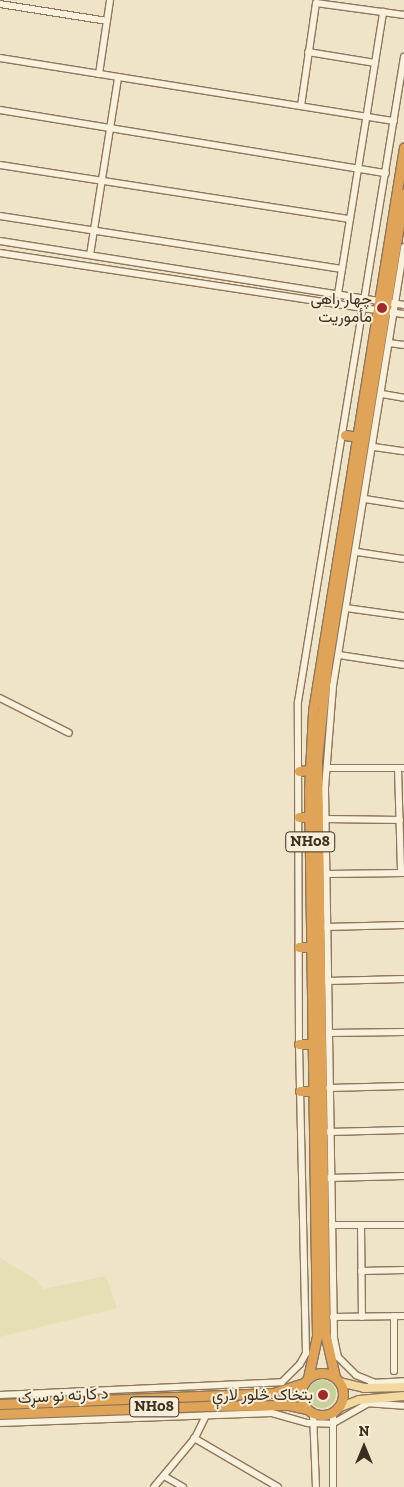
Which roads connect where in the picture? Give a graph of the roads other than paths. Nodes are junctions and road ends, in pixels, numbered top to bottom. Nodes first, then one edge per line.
1 (110, 0) edge
2 (0, 4) edge
3 (384, 12) junction
4 (404, 15) edge
5 (107, 21) junction
6 (308, 52) junction
7 (404, 57) edge
8 (0, 58) edge
9 (375, 63) junction
10 (99, 74) junction
11 (118, 78) junction
12 (301, 106) junction
13 (0, 110) edge
14 (365, 116) junction
15 (394, 121) junction
16 (110, 128) junction
17 (404, 147) edge
18 (0, 165) edge
19 (358, 168) junction
20 (386, 173) junction
21 (101, 181) junction
22 (404, 193) edge
23 (0, 216) edge
24 (350, 219) junction
25 (94, 230) junction
26 (0, 241) edge
27 (404, 247) edge
28 (0, 253) edge
29 (90, 255) junction
30 (402, 267) edge
31 (342, 269) junction
32 (338, 294) junction
33 (366, 298) junction
34 (404, 305) edge
35 (365, 307) junction
36 (386, 307) junction
37 (404, 314) edge
38 (389, 343) junction
39 (404, 345) edge
40 (382, 394) junction
41 (404, 398) edge
42 (345, 435) junction
43 (358, 437) junction
44 (374, 447) junction
45 (404, 452) edge
46 (365, 499) junction
47 (404, 505) edge
48 (357, 552) junction
49 (404, 559) edge
50 (346, 608) junction
51 (404, 616) edge
52 (340, 655) junction
53 (404, 665) edge
54 (0, 698) edge
55 (69, 733) dead end
56 (327, 768) junction
57 (401, 768) edge
58 (310, 770) junction
59 (299, 771) junction
60 (299, 816) junction
61 (310, 817) junction
62 (326, 819) junction
63 (400, 820) junction
64 (403, 873) edge
65 (327, 874) junction
66 (404, 925) edge
67 (326, 927) junction
68 (299, 947) junction
69 (312, 947) junction
70 (404, 979) edge
71 (327, 981) junction
72 (404, 1032) edge
73 (329, 1033) junction
74 (299, 1044) junction
75 (313, 1044) junction
76 (404, 1086) edge
77 (329, 1088) junction
78 (300, 1091) junction
79 (313, 1091) junction
80 (404, 1130) edge
81 (329, 1132) junction
82 (404, 1176) edge
83 (329, 1178) junction
84 (361, 1225) junction
85 (404, 1225) edge
86 (332, 1226) junction
87 (361, 1270) junction
88 (404, 1270) edge
89 (394, 1316) junction
90 (404, 1316) edge
91 (333, 1317) junction
92 (362, 1317) junction
93 (326, 1348) junction
94 (306, 1353) junction
95 (338, 1357) junction
96 (314, 1363) junction
97 (394, 1371) dead end
98 (337, 1379) junction
99 (306, 1381) junction
100 (404, 1381) edge
101 (282, 1382) junction
102 (372, 1382) junction
103 (404, 1387) edge
104 (364, 1388) junction
105 (273, 1393) junction
106 (0, 1395) edge
107 (404, 1396) edge
108 (363, 1402) junction
109 (0, 1404) edge
110 (404, 1406) edge
111 (267, 1409) junction
112 (335, 1410) junction
113 (310, 1411) junction
114 (0, 1414) edge
115 (16, 1414) junction
116 (206, 1415) junction
117 (28, 1422) junction
118 (0, 1423) edge
119 (315, 1424) junction
120 (332, 1424) junction
121 (194, 1438) junction
122 (164, 1476) junction
123 (154, 1487) edge
124 (183, 1487) edge
125 (278, 1487) edge
126 (316, 1487) edge
127 (333, 1487) edge

1 - 5 street
2 - 5 street
3 - 4 street
3 - 6 street
3 - 9 street
5 - 10 street
6 - 9 street
6 - 12 street
7 - 15 street
8 - 10 street
9 - 14 street
10 - 11 street
11 - 12 street
11 - 16 street
12 - 14 street
13 - 16 street
14 - 15 street
14 - 19 street
15 - 20 street
16 - 19 street
16 - 21 street
17 - 36 highway, NH08
18 - 21 street
19 - 20 street
19 - 24 street
20 - 33 street
21 - 24 street
21 - 25 street
22 - 36 highway, NH08
23 - 25 street
24 - 31 street
25 - 29 street
25 - 31 street
26 - 29 street
27 - 30 street
28 - 35 street
29 - 32 street
30 - 36 street
31 - 32 street
32 - 33 street
33 - 35 street
33 - 36 street
34 - 36 street
35 - 36 street
35 - 42 street
36 - 37 street
36 - 38 street
36 - 43 highway, NH08
36 - 93 highway, NH08
38 - 39 street
38 - 40 street
40 - 41 street
40 - 44 street
42 - 43 highway
42 - 59 street
43 - 58 highway, NH08
44 - 45 street
44 - 46 street
46 - 47 street
46 - 48 street
48 - 49 street
48 - 50 street
50 - 51 street
50 - 52 street
52 - 53 street
52 - 56 street
54 - 55 street
56 - 57 street
56 - 62 street
57 - 63 street
58 - 59 highway
58 - 61 highway, NH08
59 - 60 street
60 - 61 highway
60 - 68 street
61 - 69 highway, NH08
62 - 63 street
62 - 65 street
63 - 64 street
64 - 65 street
65 - 67 street
66 - 67 street
67 - 71 street
68 - 69 highway
68 - 74 street
69 - 75 highway, NH08
70 - 71 street
71 - 73 street
72 - 73 street
73 - 77 street
74 - 75 highway
74 - 78 street
75 - 79 highway, NH08
76 - 77 street
77 - 81 street
78 - 79 highway
78 - 94 street
79 - 96 highway, NH08
80 - 81 street
81 - 83 street
82 - 83 street
83 - 86 street
84 - 85 street
84 - 86 street
84 - 87 street
86 - 91 street
87 - 88 street
87 - 92 street
89 - 90 street
89 - 92 street
89 - 97 street
91 - 92 street
91 - 95 street
93 - 95 street
93 - 98 highway, NH08
94 - 96 street
94 - 101 street
95 - 102 street
96 - 99 highway, NH08
98 - 99 highway, NH08
98 - 104 main road
98 - 112 highway, NH08
99 - 105 highway, د کارته نو سړک / NH08
99 - 113 highway, NH08
100 - 102 street
101 - 105 street
101 - 106 street
102 - 104 street
103 - 104 main road
105 - 109 highway, د کارته نو سړک / NH08
107 - 108 main road
108 - 110 street
108 - 112 main road
108 - 120 street
111 - 113 highway, د کارته نو سړک / NH08
111 - 115 highway, د کارته نو سړک / NH08
111 - 116 street
111 - 119 street
112 - 113 highway, NH08
112 - 120 street
113 - 119 street
114 - 115 highway, د کارته نو سړک / NH08
115 - 117 highway
116 - 117 street
116 - 121 street
117 - 118 street
119 - 120 street
119 - 126 street
120 - 127 street
121 - 122 street
121 - 125 street
122 - 123 street
122 - 124 street

